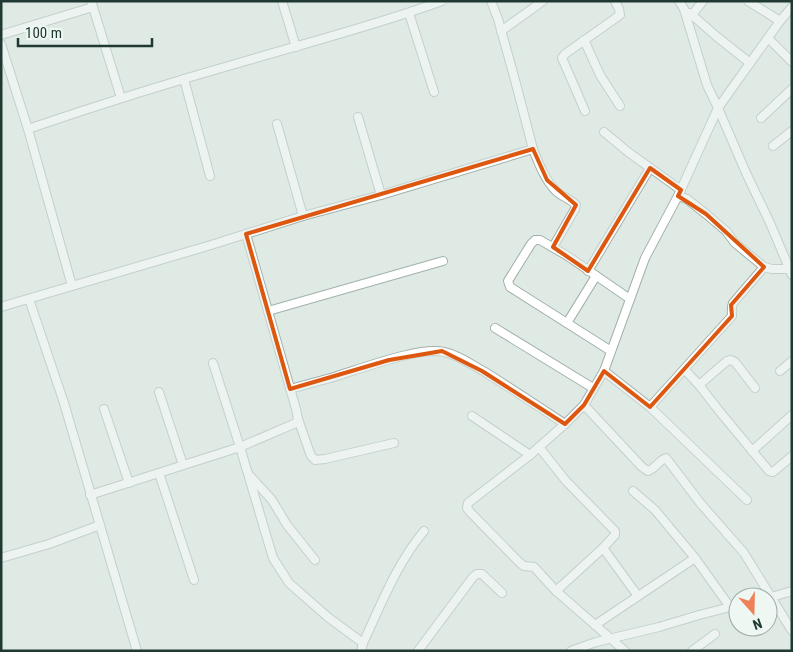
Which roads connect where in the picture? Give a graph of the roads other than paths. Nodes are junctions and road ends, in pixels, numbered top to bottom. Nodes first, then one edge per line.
1 (282, 1) edge
2 (442, 1) edge
3 (491, 1) edge
4 (543, 1) edge
5 (615, 1) edge
6 (678, 1) edge
7 (703, 1) edge
8 (748, 1) edge
9 (92, 4) edge
10 (684, 9) junction
11 (791, 10) edge
12 (408, 13) junction
13 (692, 15) junction
14 (780, 21) junction
15 (501, 31) junction
16 (1, 35) edge
17 (768, 38) junction
18 (584, 40) junction
19 (1, 44) edge
20 (296, 46) junction
21 (792, 62) edge
22 (750, 63) junction
23 (184, 79) junction
24 (792, 89) edge
25 (434, 92) dead end
26 (121, 98) junction
27 (620, 106) dead end
28 (718, 108) junction
29 (585, 111) dead end
30 (358, 117) dead end
31 (760, 118) dead end
32 (277, 124) dead end
33 (28, 129) junction
34 (792, 131) edge
35 (604, 132) dead end
36 (773, 146) dead end
37 (533, 149) junction
38 (650, 168) junction
39 (210, 176) dead end
40 (680, 193) junction
41 (381, 195) junction
42 (303, 216) junction
43 (246, 234) junction
44 (552, 247) junction
45 (443, 260) dead end
46 (764, 267) junction
47 (588, 271) junction
48 (790, 272) edge
49 (596, 276) junction
50 (72, 286) junction
51 (29, 299) junction
52 (630, 299) junction
53 (1, 307) edge
54 (268, 311) junction
55 (567, 323) junction
56 (495, 328) dead end
57 (611, 352) junction
58 (792, 362) edge
59 (213, 363) dead end
60 (685, 370) junction
61 (604, 371) junction
62 (780, 371) dead end
63 (699, 385) junction
64 (290, 388) junction
65 (593, 388) junction
66 (755, 388) dead end
67 (159, 392) dead end
68 (584, 405) junction
69 (650, 408) junction
70 (104, 410) dead end
71 (472, 416) dead end
72 (792, 416) edge
73 (298, 419) junction
74 (565, 424) junction
75 (394, 443) dead end
76 (539, 447) junction
77 (240, 448) junction
78 (752, 450) junction
79 (530, 455) junction
80 (792, 456) edge
81 (183, 465) junction
82 (160, 473) junction
83 (248, 473) junction
84 (129, 483) junction
85 (633, 491) dead end
86 (90, 495) junction
87 (746, 500) dead end
88 (100, 525) junction
89 (424, 531) dead end
90 (603, 548) junction
91 (1, 558) edge
92 (694, 558) junction
93 (315, 560) dead end
94 (194, 580) dead end
95 (764, 587) edge
96 (556, 591) junction
97 (792, 591) edge
98 (502, 594) dead end
99 (778, 595) edge
100 (638, 596) junction
101 (728, 599) edge
102 (728, 607) edge
103 (778, 609) edge
104 (595, 625) junction
105 (792, 630) edge
106 (715, 634) dead end
107 (611, 639) junction
108 (362, 647) edge
109 (137, 651) edge
110 (418, 651) edge
111 (571, 651) edge
112 (625, 651) edge
113 (692, 651) edge

1 - 20 street
2 - 12 street
3 - 15 street
4 - 15 street
5 - 18 street
6 - 10 street
7 - 13 street
8 - 14 street
9 - 16 street
9 - 26 street
10 - 13 street
10 - 28 street
11 - 14 street
12 - 20 street
12 - 25 street
13 - 22 street
14 - 17 street
15 - 37 street
17 - 21 street
17 - 22 street
18 - 27 street
18 - 29 street
19 - 33 street
20 - 23 street
22 - 28 street
23 - 26 street
23 - 39 street
24 - 31 street
26 - 33 street
28 - 40 street
28 - 48 street
30 - 41 street
32 - 42 street
33 - 50 street
34 - 36 street
35 - 38 street
37 - 41 street
37 - 44 street
38 - 40 street
38 - 47 street
40 - 46 street
40 - 52 street
41 - 42 street
42 - 43 street
43 - 50 street
43 - 54 street
44 - 47 street
44 - 55 street
45 - 54 street
46 - 48 street
46 - 60 street
47 - 49 street
49 - 52 street
49 - 55 street
50 - 51 street
51 - 53 street
51 - 86 street
52 - 57 street
54 - 64 street
55 - 57 street
56 - 65 street
57 - 61 street
58 - 62 street
59 - 77 street
60 - 63 street
60 - 69 street
61 - 65 street
61 - 69 street
63 - 66 street
63 - 78 street
64 - 73 street
64 - 74 street
65 - 68 street
67 - 81 street
68 - 74 street
68 - 95 street
69 - 87 street
70 - 84 street
71 - 79 street
72 - 78 street
73 - 75 street
73 - 77 street
74 - 76 street
76 - 79 street
76 - 90 street
77 - 81 street
77 - 83 street
78 - 80 street
79 - 96 street
81 - 82 street
82 - 84 street
82 - 94 street
83 - 93 street
83 - 108 street
84 - 86 street
85 - 92 street
86 - 88 street
88 - 91 street
88 - 109 street
89 - 108 street
90 - 96 street
90 - 100 street
92 - 100 street
92 - 101 street
96 - 104 street
97 - 99 street
98 - 110 street
100 - 104 street
102 - 107 street
103 - 105 street
104 - 107 street
106 - 113 street
107 - 111 street
107 - 112 street

